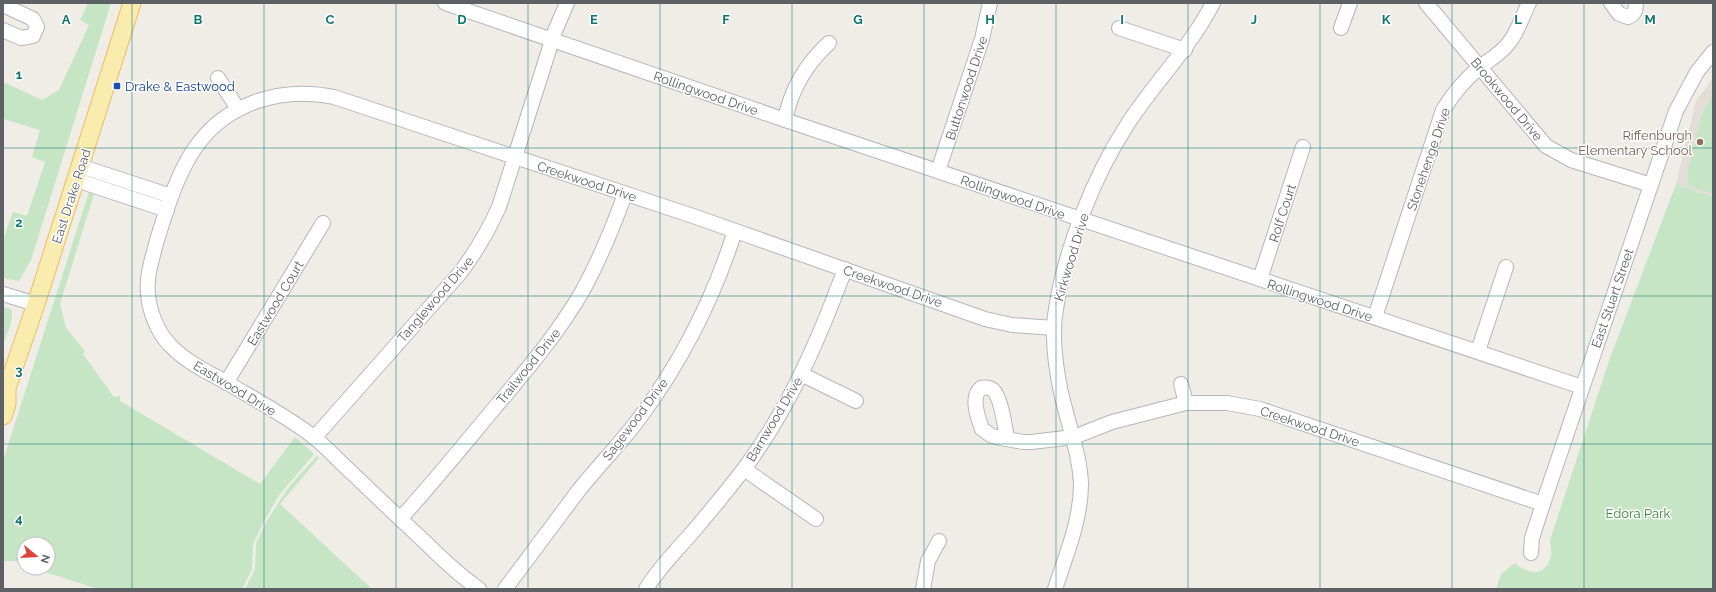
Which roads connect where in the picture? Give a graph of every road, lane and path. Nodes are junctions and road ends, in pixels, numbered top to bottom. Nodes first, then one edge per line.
1 (132, 3) edge
2 (445, 3) edge
3 (567, 3) edge
4 (990, 3) edge
5 (1213, 3) edge
6 (1350, 3) edge
7 (1426, 3) edge
8 (1529, 3) edge
9 (1611, 3) edge
10 (1636, 3) edge
11 (3, 5) edge
12 (1119, 28) dead end
13 (1341, 28) dead end
14 (3, 30) edge
15 (552, 40) junction
16 (828, 43) dead end
17 (1185, 50) junction
18 (1713, 52) edge
19 (1480, 68) junction
20 (218, 78) dead end
21 (238, 109) junction
22 (785, 120) junction
23 (1303, 147) dead end
24 (515, 157) junction
25 (938, 171) junction
26 (78, 173) junction
27 (1651, 185) junction
28 (625, 194) junction
29 (172, 196) junction
30 (167, 210) junction
31 (1081, 220) junction
32 (323, 223) dead end
33 (735, 231) junction
34 (1506, 267) dead end
35 (845, 269) junction
36 (1260, 280) junction
37 (3, 294) edge
38 (36, 304) junction
39 (1375, 318) junction
40 (1054, 328) junction
41 (1478, 352) junction
42 (801, 374) junction
43 (226, 383) junction
44 (1181, 384) dead end
45 (1582, 387) junction
46 (5, 390) edge
47 (856, 401) dead end
48 (1186, 403) junction
49 (3, 416) edge
50 (1074, 437) junction
51 (314, 438) junction
52 (1007, 438) dead end
53 (744, 469) junction
54 (1543, 504) junction
55 (400, 519) junction
56 (816, 519) dead end
57 (939, 541) dead end
58 (1531, 553) dead end
59 (479, 589) edge
60 (505, 589) edge
61 (646, 589) edge
62 (923, 589) edge
63 (1055, 589) edge

1 - 26 main road, East Drake Road
2 - 15 street, Rollingwood Drive
3 - 15 street, Tanglewood Drive
4 - 25 street, Buttonwood Drive
5 - 17 street, Kirkwood Drive
6 - 13 street
7 - 19 street, Brookwood Drive
8 - 19 street, Stonehenge Drive
9 - 10 street
11 - 14 street
12 - 17 street
15 - 22 street, Rollingwood Drive
15 - 24 street, Tanglewood Drive
16 - 22 street
17 - 31 street, Kirkwood Drive
18 - 27 street, East Stuart Street
19 - 27 street, Brookwood Drive
19 - 39 street, Stonehenge Drive
20 - 21 street
21 - 24 street, Creekwood Drive
21 - 29 street, Creekwood Drive
22 - 25 street, Rollingwood Drive
23 - 36 street, Rolf Court
24 - 28 street, Creekwood Drive
24 - 51 street, Tanglewood Drive
25 - 31 street, Rollingwood Drive
26 - 29 street
26 - 30 street
26 - 38 main road, East Drake Road
27 - 45 street, East Stuart Street
28 - 33 street, Creekwood Drive
28 - 55 street, Trailwood Drive
29 - 30 street, Creekwood Drive
30 - 43 street, Eastwood Drive
31 - 36 street, Rollingwood Drive
31 - 40 street, Kirkwood Drive
32 - 43 street, Eastwood Court
33 - 35 street, Creekwood Drive
33 - 60 street, Sagewood Drive
34 - 41 street
35 - 40 street, Creekwood Drive
35 - 42 street, Barnwood Drive
36 - 39 street, Rollingwood Drive
37 - 38 street
38 - 46 main road, East Drake Road
39 - 41 street, Rollingwood Drive
40 - 50 street, Kirkwood Drive
41 - 45 street, Rollingwood Drive
42 - 47 street
42 - 53 street, Barnwood Drive
43 - 51 street, Eastwood Drive
44 - 48 street
45 - 54 street, East Stuart Street
46 - 49 main road, East Drake Road
48 - 50 street, Creekwood Drive
48 - 54 street, Creekwood Drive
50 - 52 street, Creekwood Drive
50 - 63 street, Kirkwood Drive
51 - 55 street, Eastwood Drive
53 - 56 street
53 - 61 street, Barnwood Drive
54 - 58 street, East Stuart Street
55 - 59 street, Eastwood Drive
57 - 62 street

